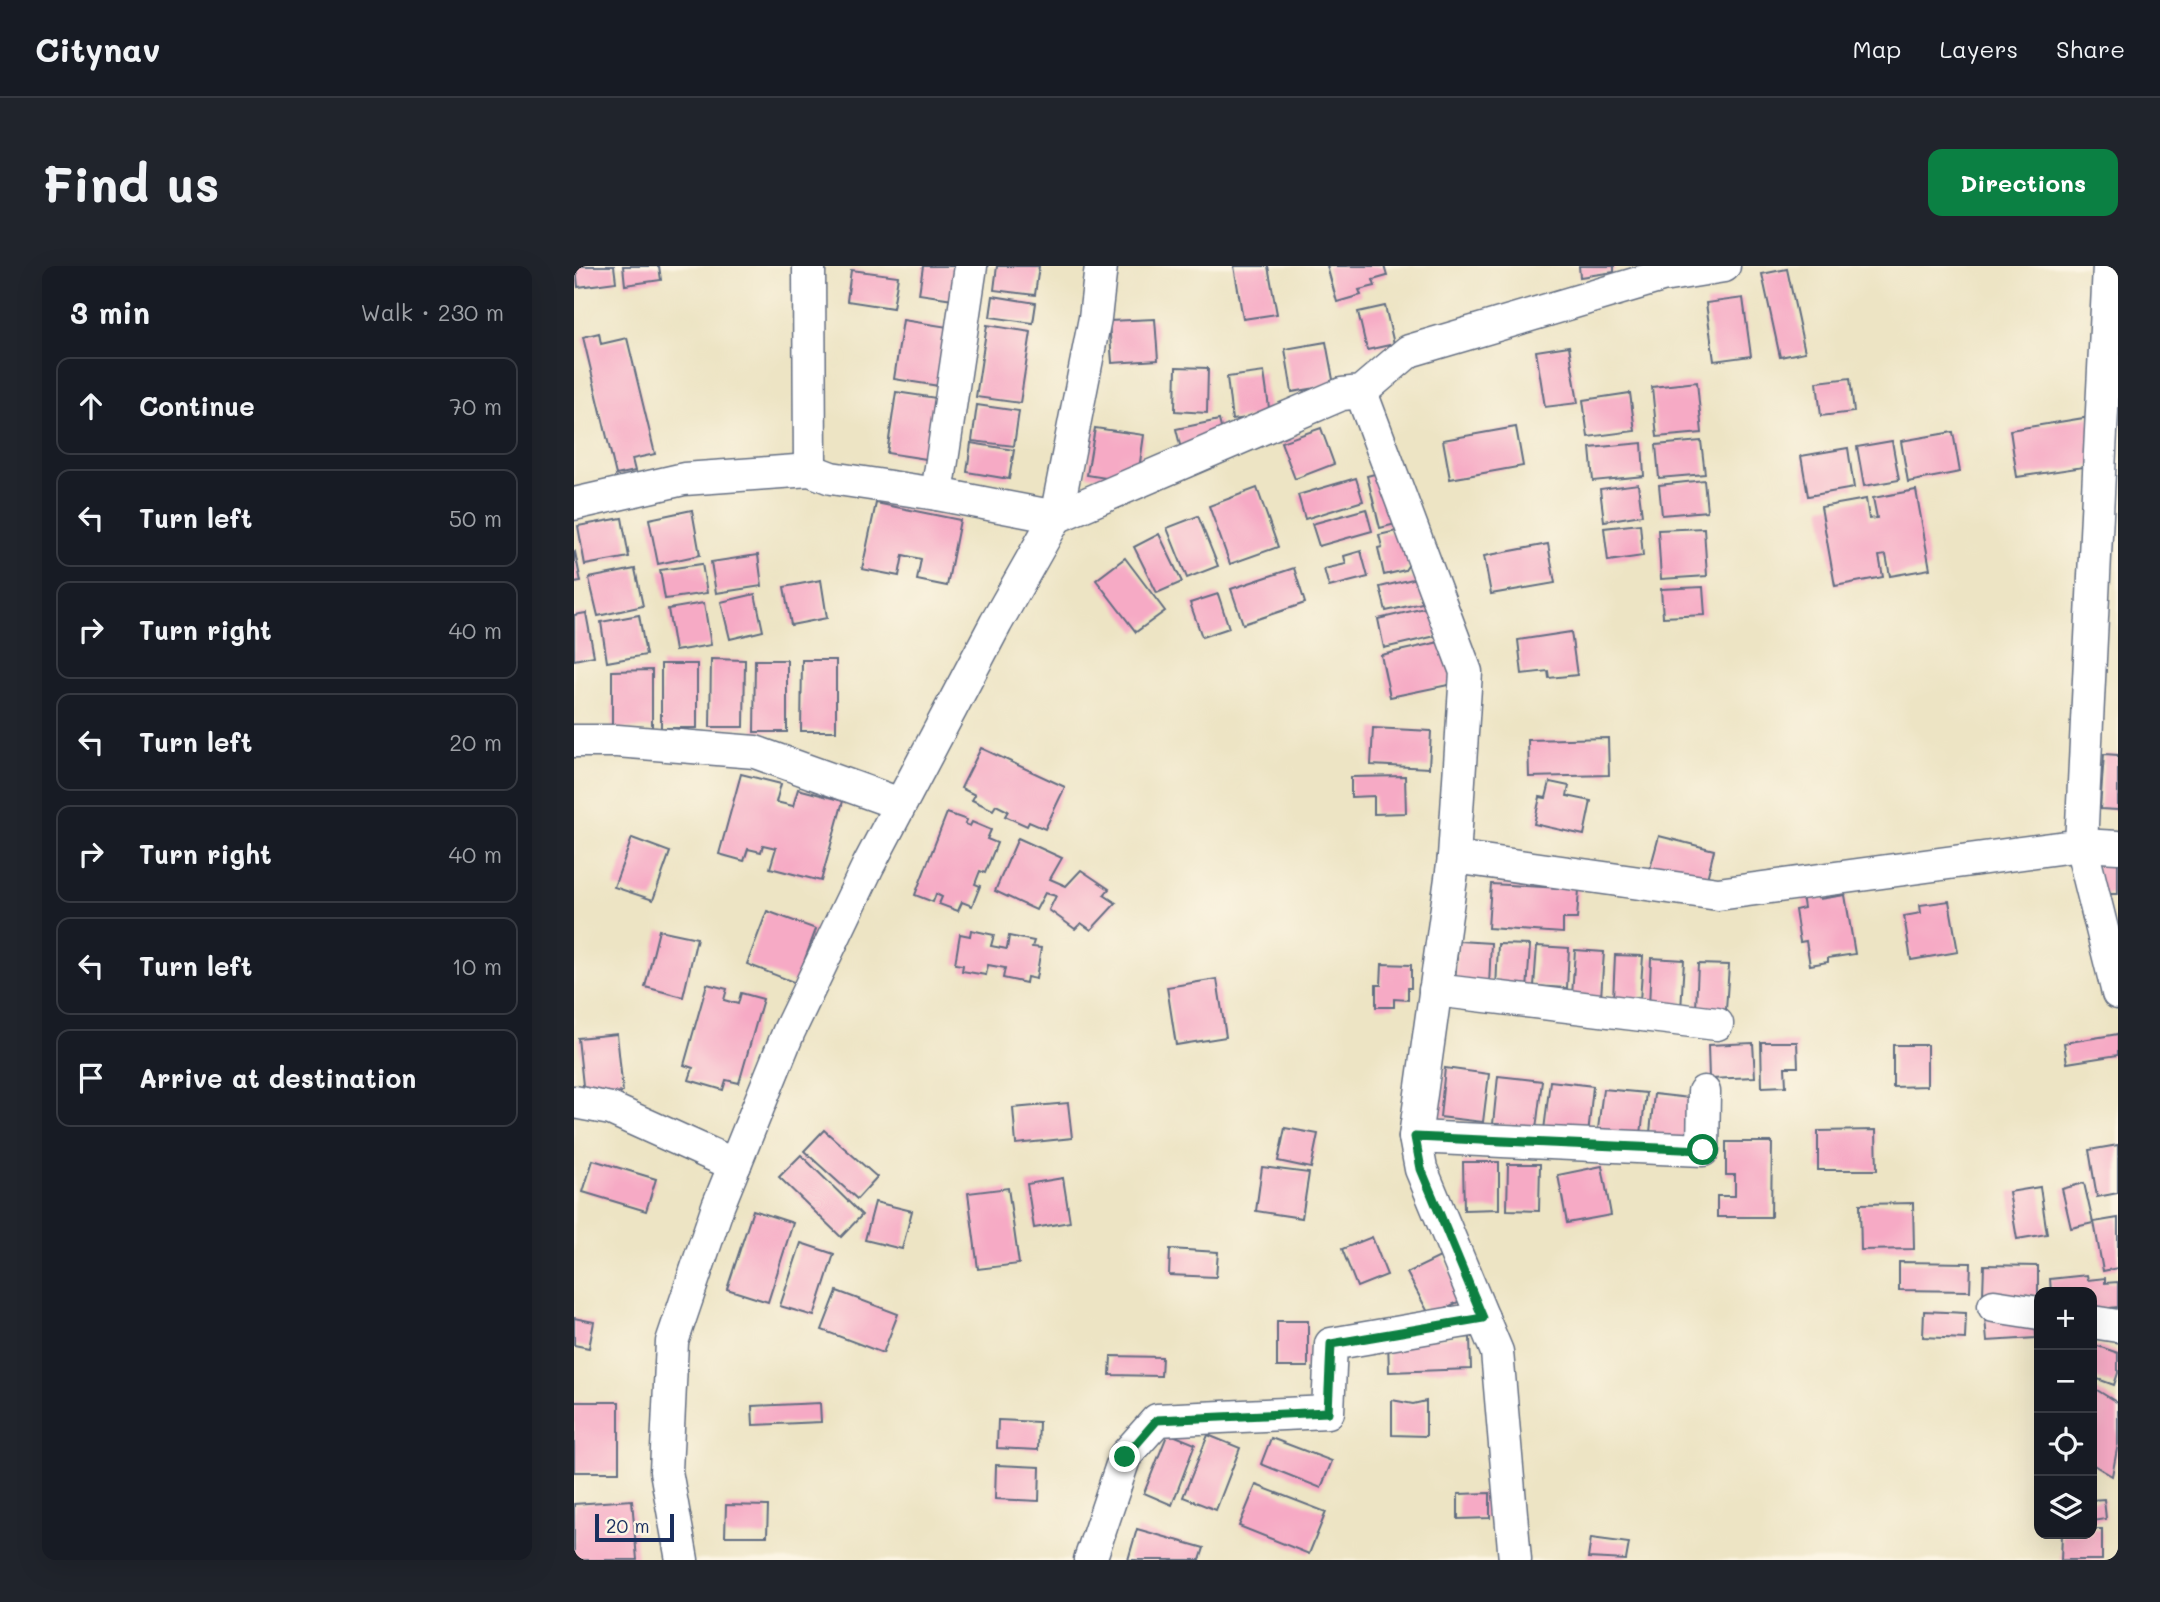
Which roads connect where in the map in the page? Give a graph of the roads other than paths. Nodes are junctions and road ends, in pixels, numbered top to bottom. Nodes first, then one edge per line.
1 (809, 266) edge
2 (971, 266) edge
3 (1101, 266) edge
4 (1724, 266) edge
5 (2109, 266) edge
6 (1361, 391) junction
7 (810, 470) junction
8 (937, 494) junction
9 (574, 504) edge
10 (1056, 517) junction
11 (574, 741) edge
12 (900, 804) junction
13 (2081, 845) junction
14 (2118, 847) edge
15 (1454, 857) junction
16 (1435, 990) junction
17 (2118, 993) edge
18 (1717, 1024) dead end
19 (1704, 1092) dead end
20 (574, 1102) edge
21 (1415, 1137) junction
22 (735, 1165) junction
23 (1994, 1306) dead end
24 (2034, 1312) edge
25 (1483, 1318) junction
26 (2097, 1323) edge
27 (2118, 1326) edge
28 (682, 1560) edge
29 (1090, 1560) edge
30 (1516, 1560) edge

1 - 7 street
2 - 8 street
3 - 10 street
4 - 6 street
5 - 13 street
6 - 10 street
6 - 15 street
7 - 8 street
7 - 9 street
8 - 10 street
10 - 12 street
11 - 12 street
12 - 22 street
13 - 14 street
13 - 15 street
13 - 17 street
15 - 16 street
16 - 18 street
16 - 21 street
19 - 21 street
20 - 22 street
21 - 25 street
22 - 28 street
23 - 24 street
25 - 29 street
25 - 30 street
26 - 27 street

